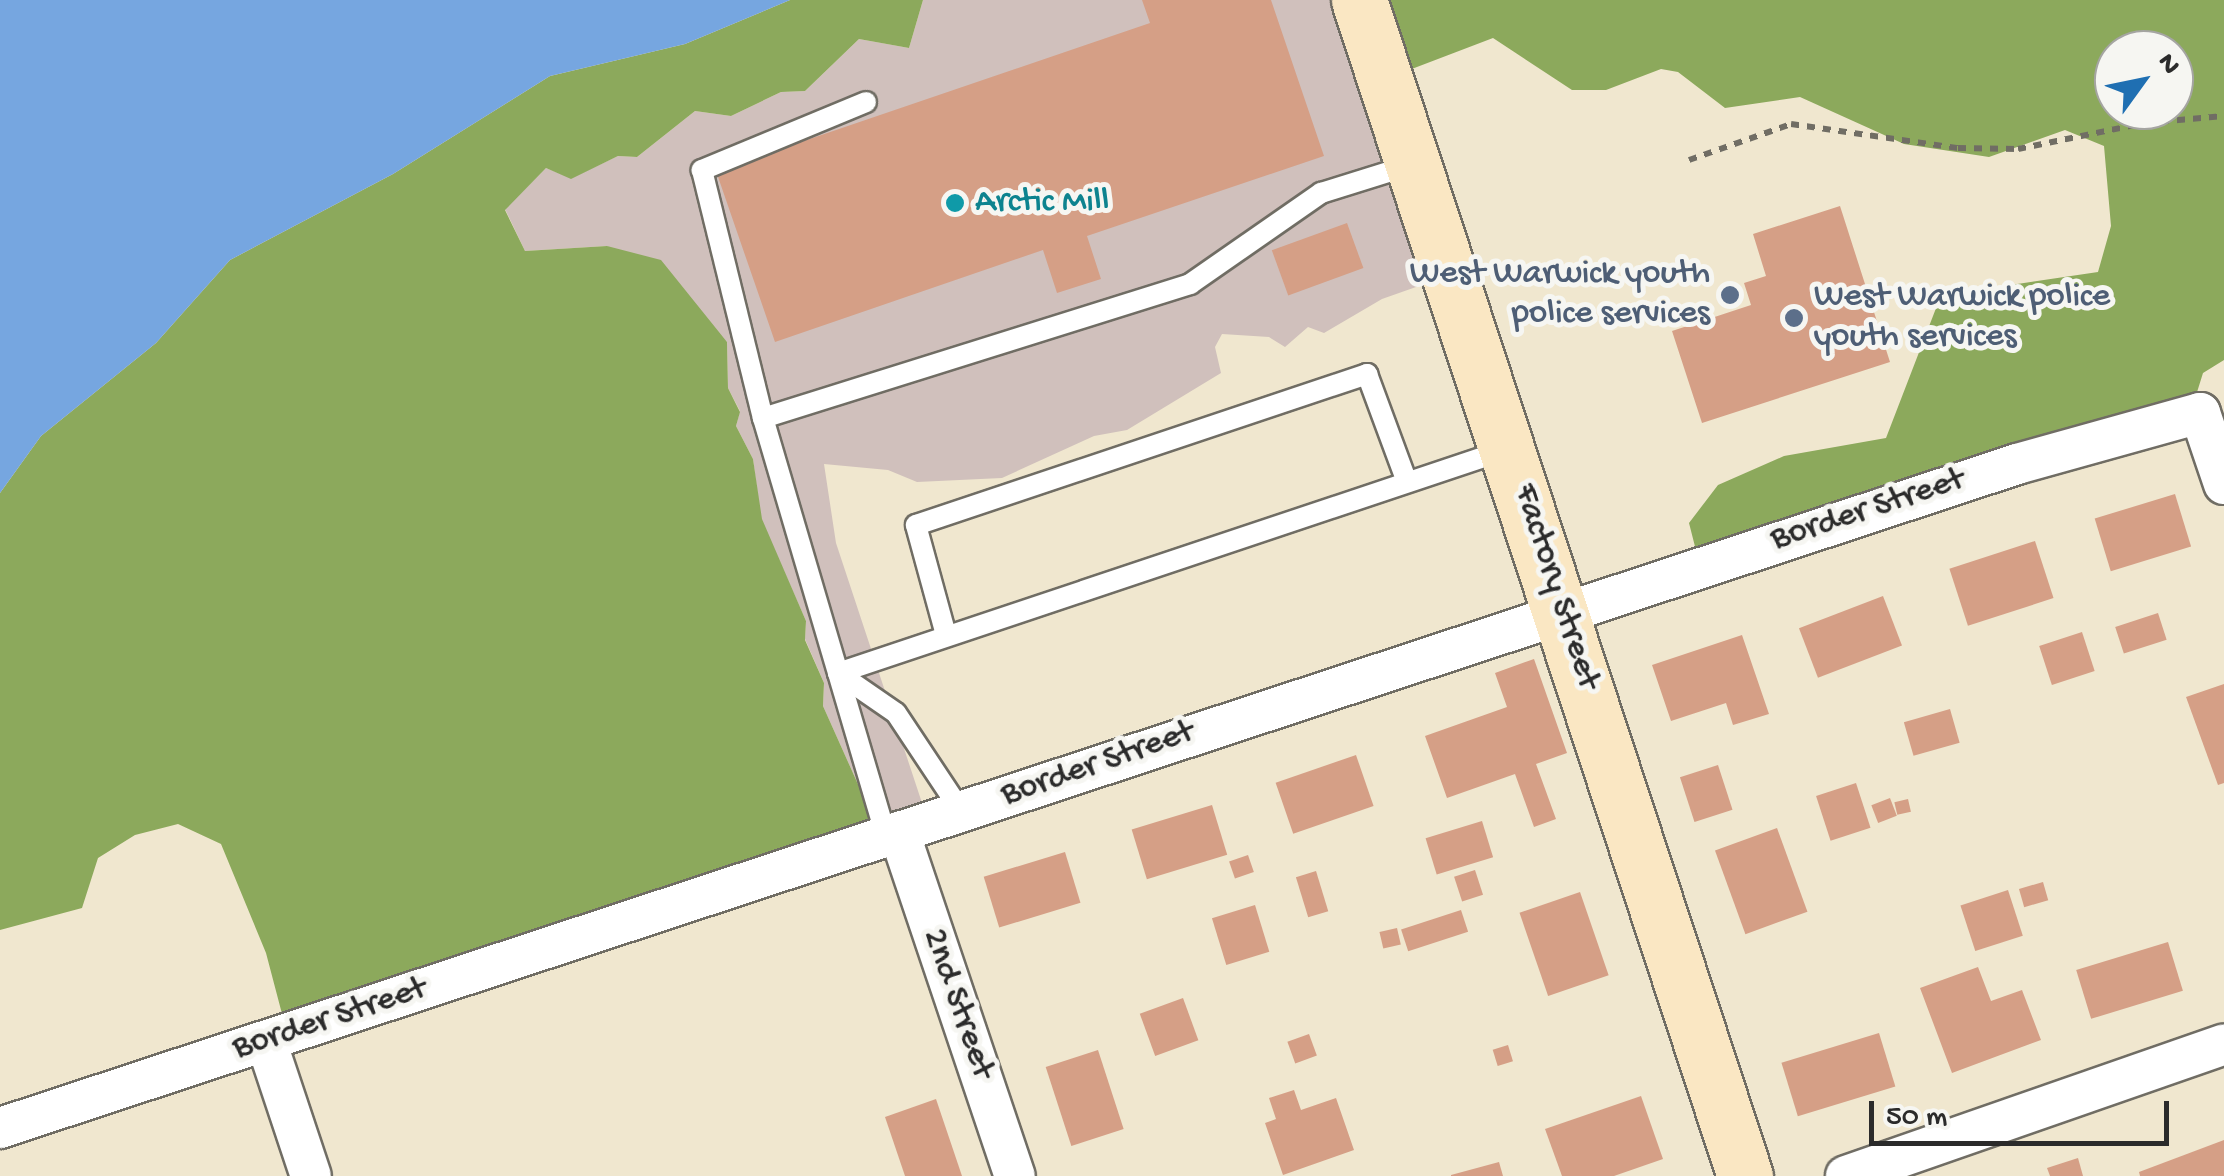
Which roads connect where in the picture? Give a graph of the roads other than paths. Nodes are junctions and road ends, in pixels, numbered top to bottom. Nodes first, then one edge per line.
1 (1359, 0) edge
2 (866, 102) dead end
3 (1413, 164) junction
4 (763, 418) junction
5 (1509, 449) junction
6 (1407, 482) junction
7 (2224, 484) edge
8 (1562, 609) junction
9 (946, 634) junction
10 (838, 672) junction
11 (961, 811) junction
12 (892, 834) junction
13 (266, 1041) junction
14 (2224, 1044) edge
15 (0, 1128) edge
16 (311, 1176) edge
17 (1015, 1176) edge
18 (1745, 1176) edge
19 (1846, 1176) edge

1 - 3 street, Factory Street
2 - 4 lane
3 - 4 lane
3 - 5 street, Factory Street
4 - 10 lane
5 - 6 lane
5 - 8 street, Factory Street
6 - 9 lane
6 - 9 lane
7 - 8 street, Border Street
8 - 11 street, Border Street
8 - 18 street, Factory Street
9 - 10 lane
10 - 11 lane
10 - 12 lane
11 - 12 street, Border Street
12 - 13 street, Border Street
12 - 17 street, 2nd Street
13 - 15 street, Border Street
13 - 16 street
14 - 19 street

